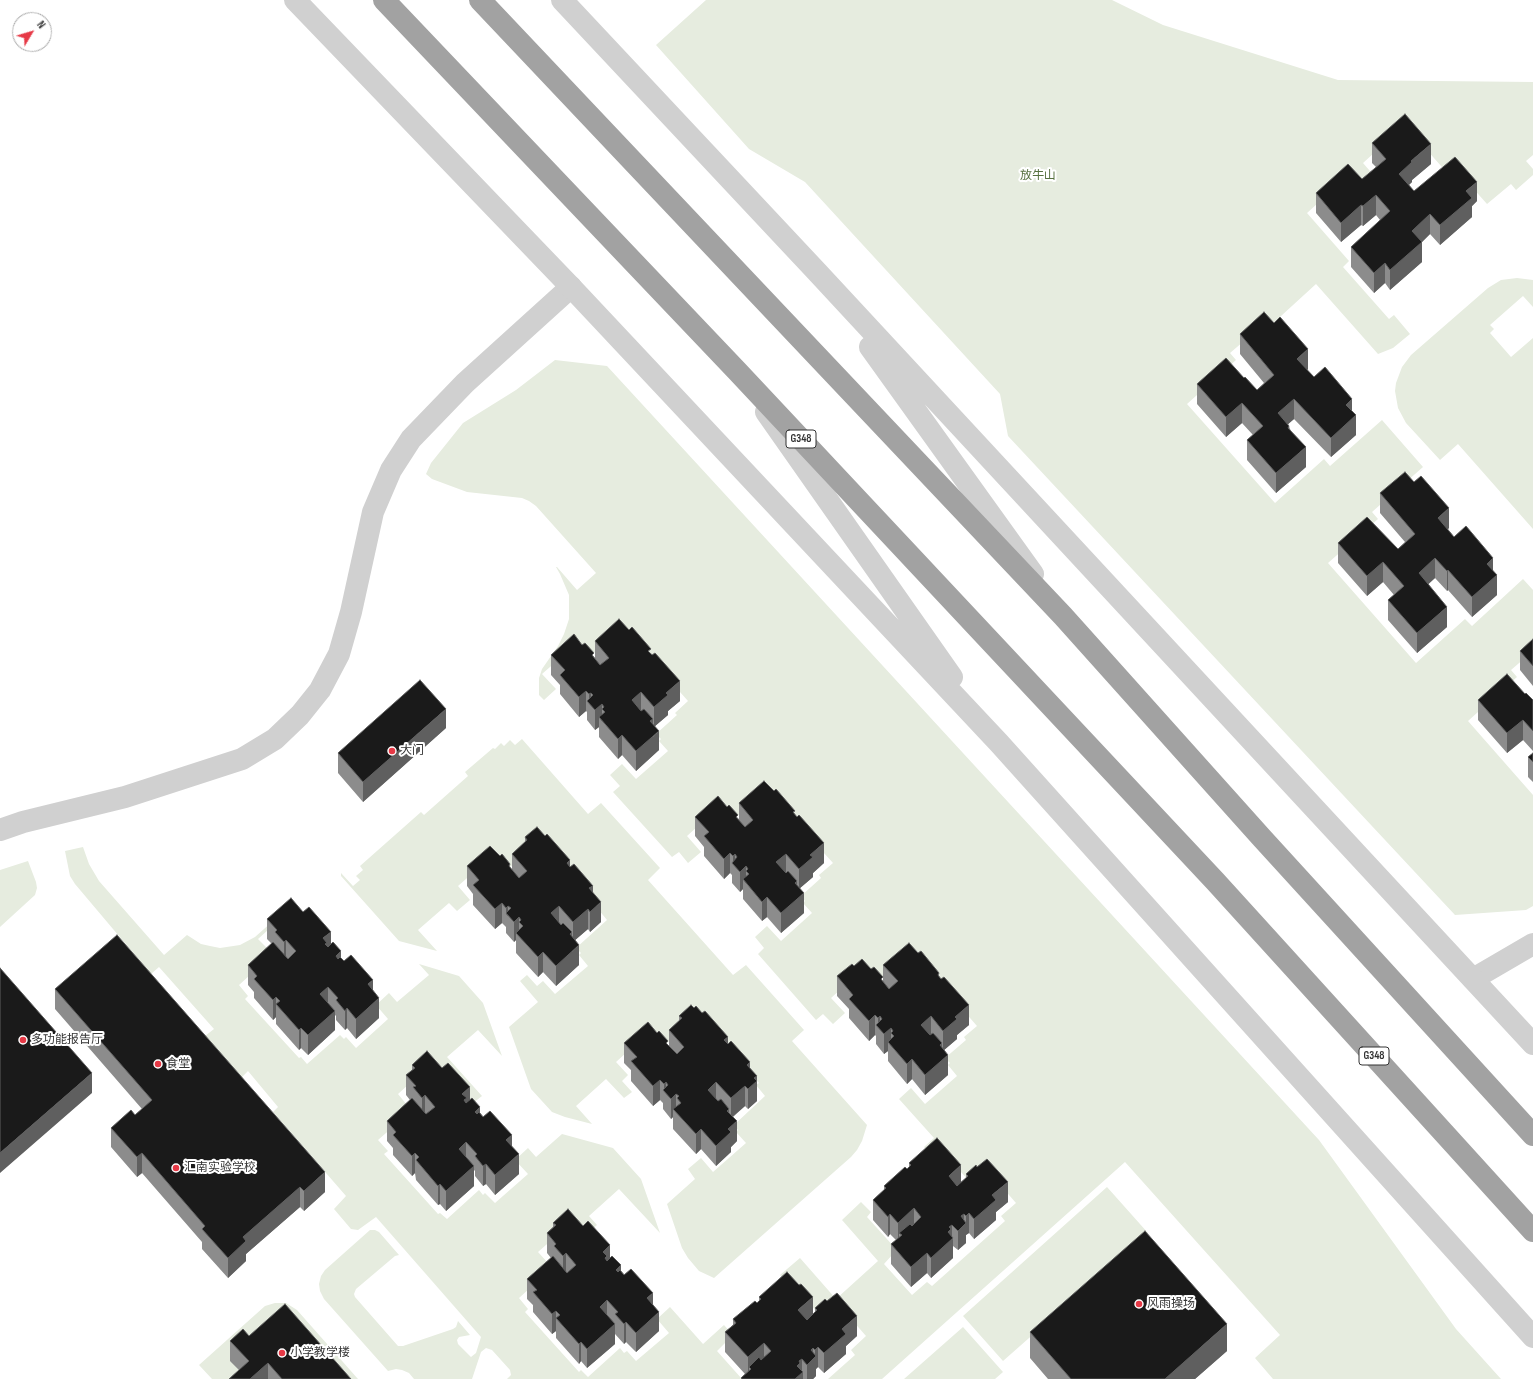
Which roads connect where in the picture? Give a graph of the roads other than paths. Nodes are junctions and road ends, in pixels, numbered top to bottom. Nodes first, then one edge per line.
1 (295, 0) edge
2 (384, 0) edge
3 (480, 0) edge
4 (562, 0) edge
5 (818, 273) junction
6 (572, 287) junction
7 (738, 372) junction
8 (1063, 616) junction
9 (999, 743) junction
10 (0, 830) edge
11 (1533, 944) edge
12 (1473, 979) junction
13 (1533, 1044) edge
14 (1533, 1135) edge
15 (1533, 1231) edge
16 (1533, 1336) edge

1 - 6 street
2 - 7 highway, G348
3 - 8 highway
4 - 5 street
5 - 8 street
5 - 12 street
6 - 9 street
6 - 10 street
7 - 9 street
7 - 15 highway, G348
8 - 14 highway
9 - 16 street
11 - 12 street
12 - 13 street

